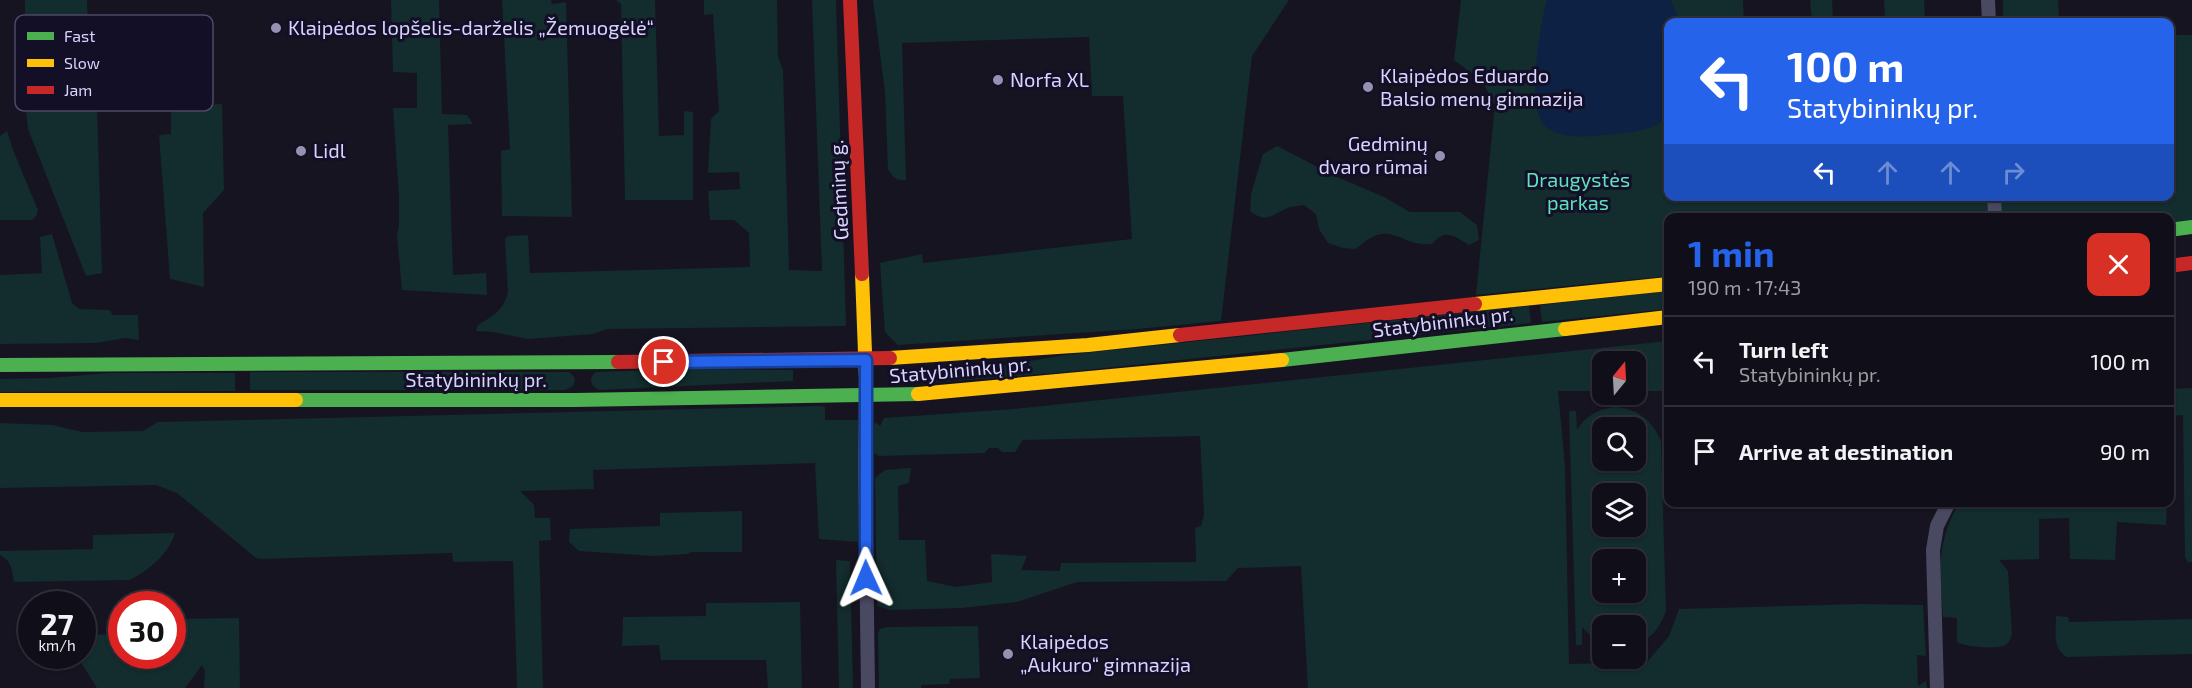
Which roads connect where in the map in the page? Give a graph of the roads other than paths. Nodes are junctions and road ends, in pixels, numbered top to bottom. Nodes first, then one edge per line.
1 (850, 0) edge
2 (1988, 0) edge
3 (1989, 18) edge
4 (2192, 227) edge
5 (2174, 229) edge
6 (2192, 264) edge
7 (2174, 266) edge
8 (1664, 284) edge
9 (1664, 317) edge
10 (866, 360) junction
11 (0, 365) edge
12 (579, 373) junction
13 (866, 378) joint
14 (866, 396) junction
15 (0, 400) edge
16 (575, 400) junction
17 (1946, 507) edge
18 (868, 688) edge
19 (1936, 688) edge

1 - 10 main road, Gedminų g.
2 - 3 street
4 - 5 main road
6 - 7 main road
8 - 10 main road, Statybininkų pr.
9 - 14 main road, Statybininkų pr.
10 - 12 main road, Statybininkų pr.
10 - 13 main road, Gedminų g.
11 - 12 main road, Statybininkų pr.
12 - 16 main road
13 - 14 street
14 - 16 main road, Statybininkų pr.
14 - 18 street
15 - 16 main road, Statybininkų pr.
17 - 19 street

